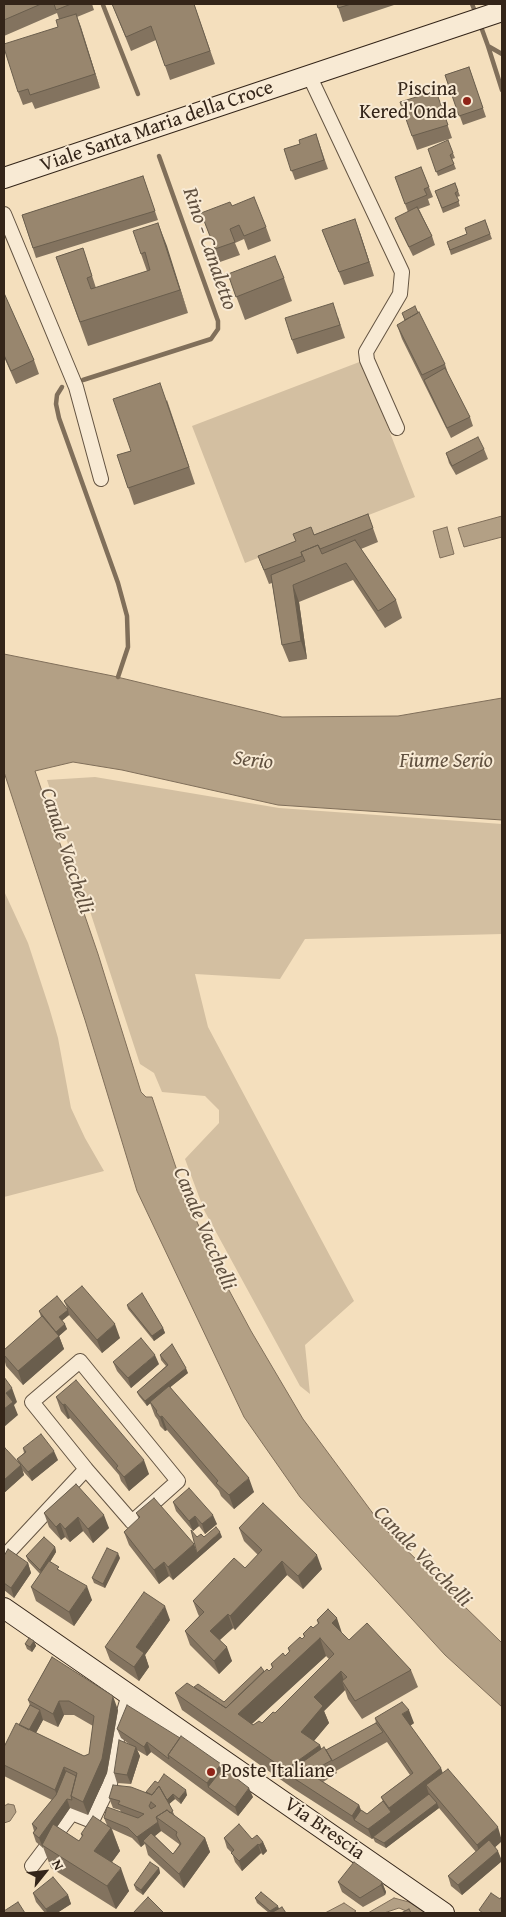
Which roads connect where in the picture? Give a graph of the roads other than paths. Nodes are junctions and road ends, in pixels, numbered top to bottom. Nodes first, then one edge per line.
1 (486, 16) edge
2 (309, 75) junction
3 (4, 178) edge
4 (4, 214) edge
5 (397, 428) dead end
6 (101, 479) dead end
7 (86, 1469) junction
8 (4, 1557) edge
9 (4, 1608) edge
10 (129, 1694) junction
11 (32, 1866) dead end
12 (444, 1913) edge

1 - 2 street, Viale Santa Maria della Croce
2 - 3 street, Viale Santa Maria della Croce
2 - 5 street
4 - 6 street
7 - 7 street
7 - 8 street
9 - 10 street, Via Brescia
10 - 11 street
10 - 12 street, Via Brescia

